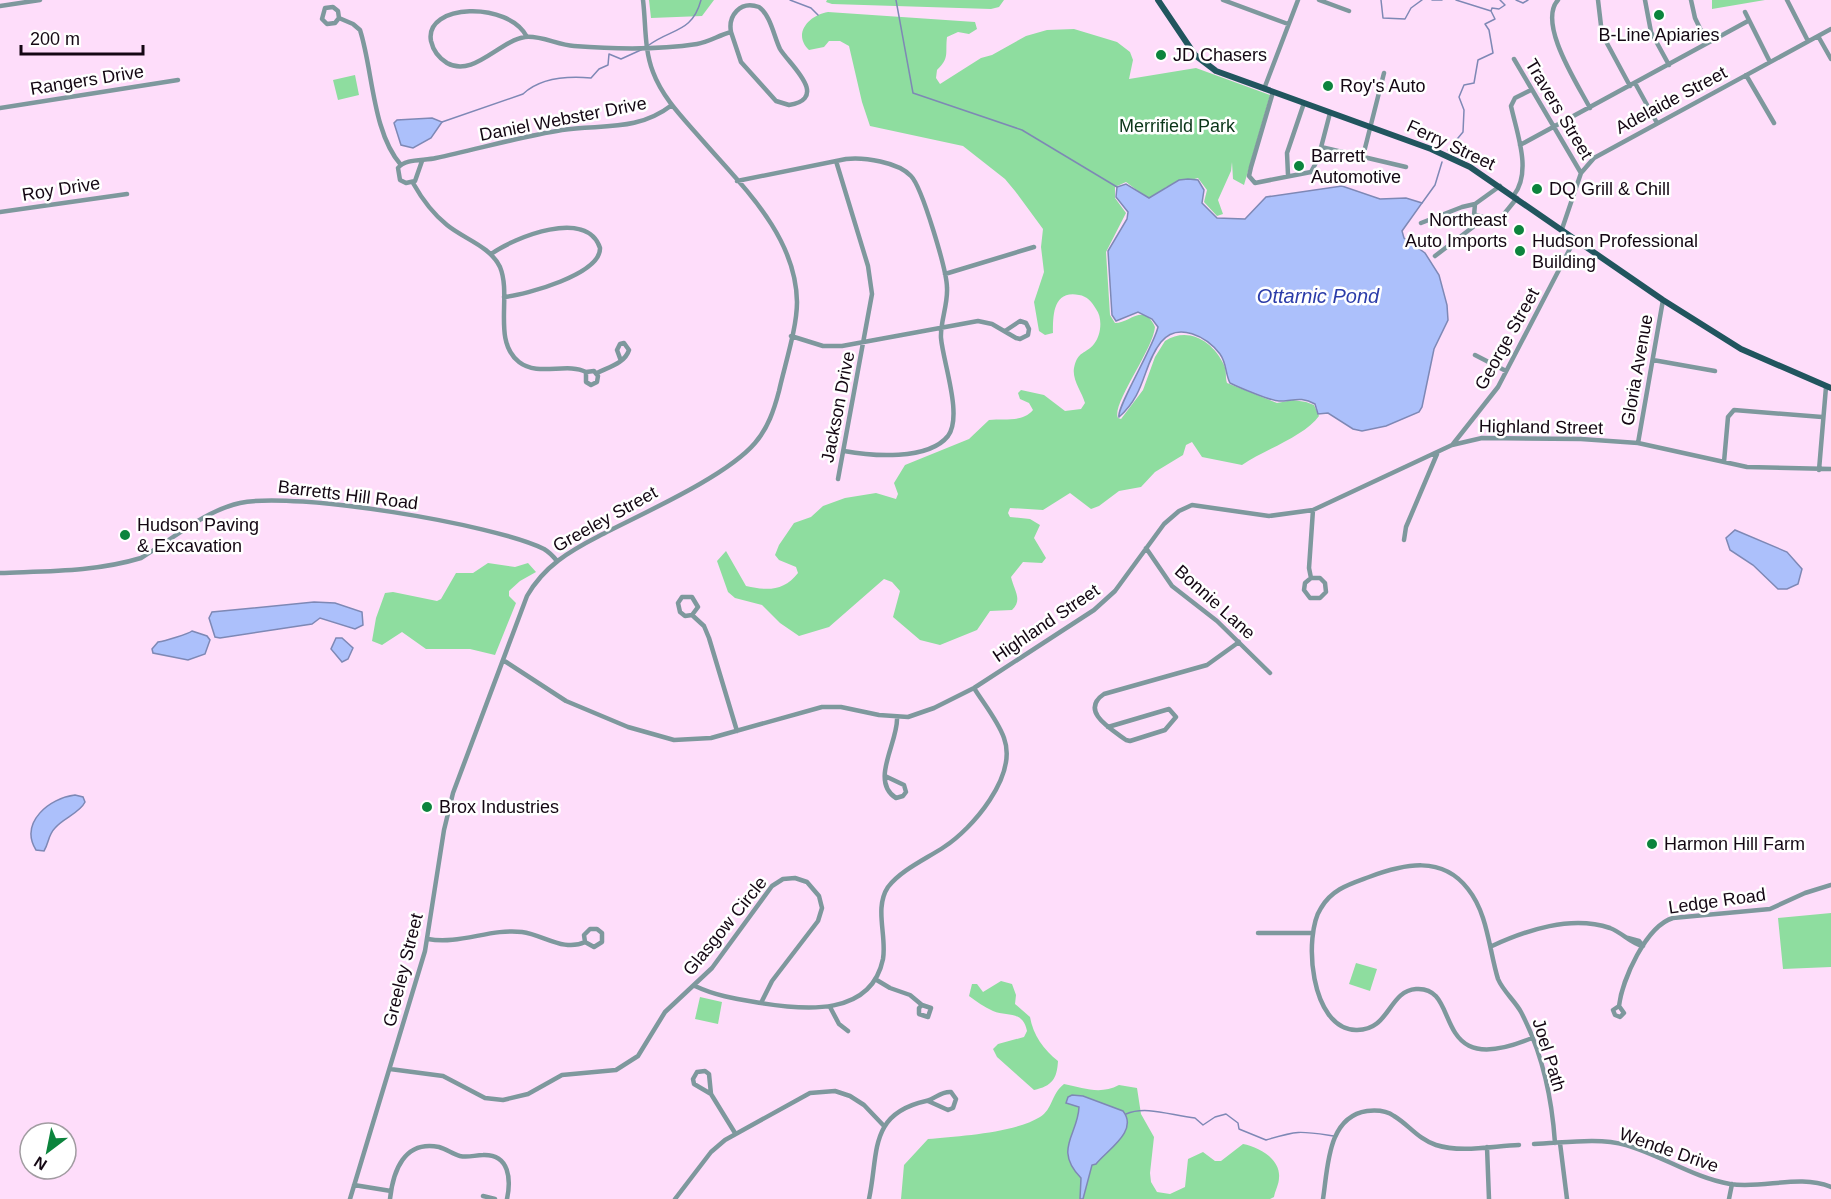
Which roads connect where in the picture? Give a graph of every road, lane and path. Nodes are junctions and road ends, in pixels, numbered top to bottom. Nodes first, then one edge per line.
1 (40, 0) edge
2 (643, 0) edge
3 (1158, 0) edge
4 (1223, 0) edge
5 (1298, 0) edge
6 (1319, 0) edge
7 (1598, 0) edge
8 (1646, 0) edge
9 (1691, 0) edge
10 (1787, 0) edge
11 (1557, 1) edge
12 (0, 6) edge
13 (1349, 12) dead end
14 (1745, 12) dead end
15 (339, 18) dead end
16 (1748, 21) junction
17 (1288, 24) junction
18 (1831, 29) edge
19 (732, 32) junction
20 (1818, 36) junction
21 (527, 37) junction
22 (1809, 41) junction
23 (1707, 44) junction
24 (647, 46) junction
25 (1514, 59) dead end
26 (1831, 59) edge
27 (1770, 62) junction
28 (1669, 65) junction
29 (1384, 74) dead end
30 (1746, 75) junction
31 (178, 80) dead end
32 (1632, 85) junction
33 (1264, 89) junction
34 (1531, 90) junction
35 (1273, 92) junction
36 (1304, 103) junction
37 (672, 105) junction
38 (0, 108) edge
39 (1590, 108) junction
40 (1330, 112) junction
41 (1657, 123) junction
42 (1774, 123) dead end
43 (1371, 127) junction
44 (1554, 127) junction
45 (1520, 145) junction
46 (1321, 147) junction
47 (1363, 156) junction
48 (836, 161) junction
49 (422, 162) junction
50 (401, 165) junction
51 (1406, 167) dead end
52 (1581, 173) junction
53 (1288, 175) junction
54 (737, 181) junction
55 (413, 183) junction
56 (1500, 186) junction
57 (127, 194) dead end
58 (1515, 196) junction
59 (1475, 204) junction
60 (0, 212) edge
61 (1476, 215) junction
62 (1421, 223) dead end
63 (1562, 230) junction
64 (1575, 239) junction
65 (1034, 248) dead end
66 (491, 254) junction
67 (1435, 256) dead end
68 (945, 274) junction
69 (504, 297) junction
70 (1663, 300) junction
71 (942, 327) junction
72 (1005, 331) junction
73 (791, 336) junction
74 (865, 341) junction
75 (1475, 355) dead end
76 (1653, 360) junction
77 (621, 361) dead end
78 (1506, 371) junction
79 (1715, 371) dead end
80 (586, 372) junction
81 (597, 373) junction
82 (1828, 387) edge
83 (1822, 417) junction
84 (1638, 443) junction
85 (1452, 445) junction
86 (844, 451) junction
87 (1437, 454) junction
88 (1724, 462) junction
89 (1831, 469) edge
90 (1819, 470) junction
91 (838, 479) dead end
92 (1313, 510) junction
93 (1404, 540) dead end
94 (1146, 548) junction
95 (557, 561) junction
96 (0, 573) edge
97 (1311, 578) junction
98 (692, 615) junction
99 (1239, 642) junction
100 (503, 660) junction
101 (1270, 673) dead end
102 (974, 688) junction
103 (897, 717) junction
104 (1108, 727) junction
105 (736, 731) junction
106 (885, 776) junction
107 (1831, 885) edge
108 (1258, 933) dead end
109 (1313, 933) junction
110 (428, 939) junction
111 (585, 942) junction
112 (1492, 946) junction
113 (1643, 946) junction
114 (874, 979) junction
115 (695, 986) junction
116 (761, 1003) junction
117 (922, 1005) dead end
118 (1619, 1006) dead end
119 (831, 1007) junction
120 (848, 1031) dead end
121 (1532, 1038) junction
122 (390, 1069) junction
123 (711, 1094) junction
124 (928, 1101) junction
125 (884, 1126) junction
126 (735, 1133) junction
127 (1558, 1143) junction
128 (1534, 1144) dead end
129 (1519, 1145) dead end
130 (1487, 1147) junction
131 (1732, 1184) junction
132 (354, 1185) junction
133 (1831, 1187) edge
134 (391, 1191) junction
135 (483, 1196) dead end
136 (350, 1199) edge
137 (390, 1199) edge
138 (495, 1199) edge
139 (507, 1199) edge
140 (675, 1199) edge
141 (869, 1199) edge
142 (1323, 1199) edge
143 (1489, 1199) edge
144 (1567, 1199) edge
145 (1729, 1199) edge

1 - 12 street
2 - 24 street, Greeley Street
3 - 33 main road, Ferry Street
4 - 17 street
5 - 17 street
6 - 13 street
7 - 32 street
8 - 28 street
9 - 23 street
10 - 22 street
11 - 39 street
14 - 16 street
15 - 50 street
16 - 23 street
16 - 27 street
17 - 33 street
18 - 20 street, Adelaide Street
19 - 19 street
19 - 24 street
20 - 22 street, Adelaide Street
20 - 26 street
21 - 21 street
21 - 24 street
22 - 27 street, Adelaide Street
23 - 28 street
24 - 37 street, Greeley Street
25 - 34 street, Travers Street
27 - 30 street, Adelaide Street
28 - 32 street
29 - 43 street
30 - 41 street, Adelaide Street
30 - 42 street
31 - 38 street, Rangers Drive
32 - 39 street
32 - 41 street
33 - 35 main road, Ferry Street
34 - 44 street, Travers Street
34 - 45 street
35 - 36 main road, Ferry Street
35 - 53 street
36 - 40 main road, Ferry Street
36 - 53 street
37 - 49 street, Daniel Webster Drive
37 - 54 street, Greeley Street
39 - 44 street
40 - 43 main road, Ferry Street
40 - 46 street
41 - 52 street, Adelaide Street
43 - 47 street
43 - 56 main road, Ferry Street
44 - 45 street
44 - 52 street, Travers Street
45 - 58 street
46 - 47 street
46 - 53 street
47 - 51 street
48 - 54 street
48 - 68 street
48 - 74 street, Jackson Drive
49 - 50 street, Daniel Webster Drive
49 - 55 street
50 - 55 street
52 - 63 street, Adelaide Street
54 - 73 street, Greeley Street
55 - 66 street
56 - 58 main road, Ferry Street
56 - 59 street
57 - 60 street, Roy Drive
58 - 61 street
58 - 63 main road, Ferry Street
59 - 61 street
59 - 62 street
61 - 67 street
63 - 64 main road, Ferry Street
64 - 70 main road, Ferry Street
64 - 78 street, George Street
65 - 68 street
66 - 69 street
66 - 69 street
68 - 71 street
69 - 80 street
70 - 76 street, Gloria Avenue
70 - 82 main road, Ferry Street
71 - 72 street
71 - 74 street
71 - 86 street
72 - 72 street
73 - 74 street
73 - 95 street, Greeley Street
74 - 86 street, Jackson Drive
75 - 78 street
76 - 79 street
76 - 84 street, Gloria Avenue
77 - 81 street
78 - 85 street, George Street
80 - 81 street
80 - 81 street
82 - 83 street
83 - 88 street
83 - 90 street
84 - 85 street, Highland Street
84 - 88 street, Highland Street
85 - 87 street, Highland Street
86 - 91 street, Jackson Drive
87 - 92 street, Highland Street
87 - 93 street
88 - 90 street, Highland Street
89 - 90 street, Highland Street
92 - 94 street, Highland Street
92 - 97 street
94 - 99 street, Bonnie Lane
94 - 102 street, Highland Street
95 - 96 street, Barretts Hill Road
95 - 100 street, Greeley Street
97 - 97 street
98 - 98 street
98 - 105 street
99 - 101 street, Bonnie Lane
99 - 104 street
100 - 105 street, Highland Street
100 - 110 street, Greeley Street
102 - 103 street, Highland Street
102 - 114 street
103 - 105 street, Highland Street
103 - 106 street
104 - 104 street
106 - 106 street
107 - 113 street, Ledge Road
108 - 109 street
109 - 112 street, Joel Path
109 - 121 street
110 - 111 street
110 - 122 street, Greeley Street
111 - 111 street
112 - 113 street
112 - 121 street, Joel Path
113 - 118 street, Ledge Road
114 - 117 street
114 - 119 street
115 - 116 street
115 - 116 street, Glasgow Circle
115 - 122 street, Glasgow Circle
116 - 119 street
119 - 120 street
121 - 127 street, Joel Path
122 - 132 street, Greeley Street
123 - 123 street
123 - 126 street
124 - 124 street
124 - 125 street
125 - 126 street
125 - 141 street
126 - 140 street
127 - 128 street, Wende Drive
127 - 131 street, Wende Drive
127 - 144 street, Joel Path
129 - 130 street
130 - 142 street
130 - 143 street
131 - 133 street, Wende Drive
131 - 145 street
132 - 134 street
132 - 136 street, Greeley Street
134 - 137 street
134 - 139 street
135 - 138 street

